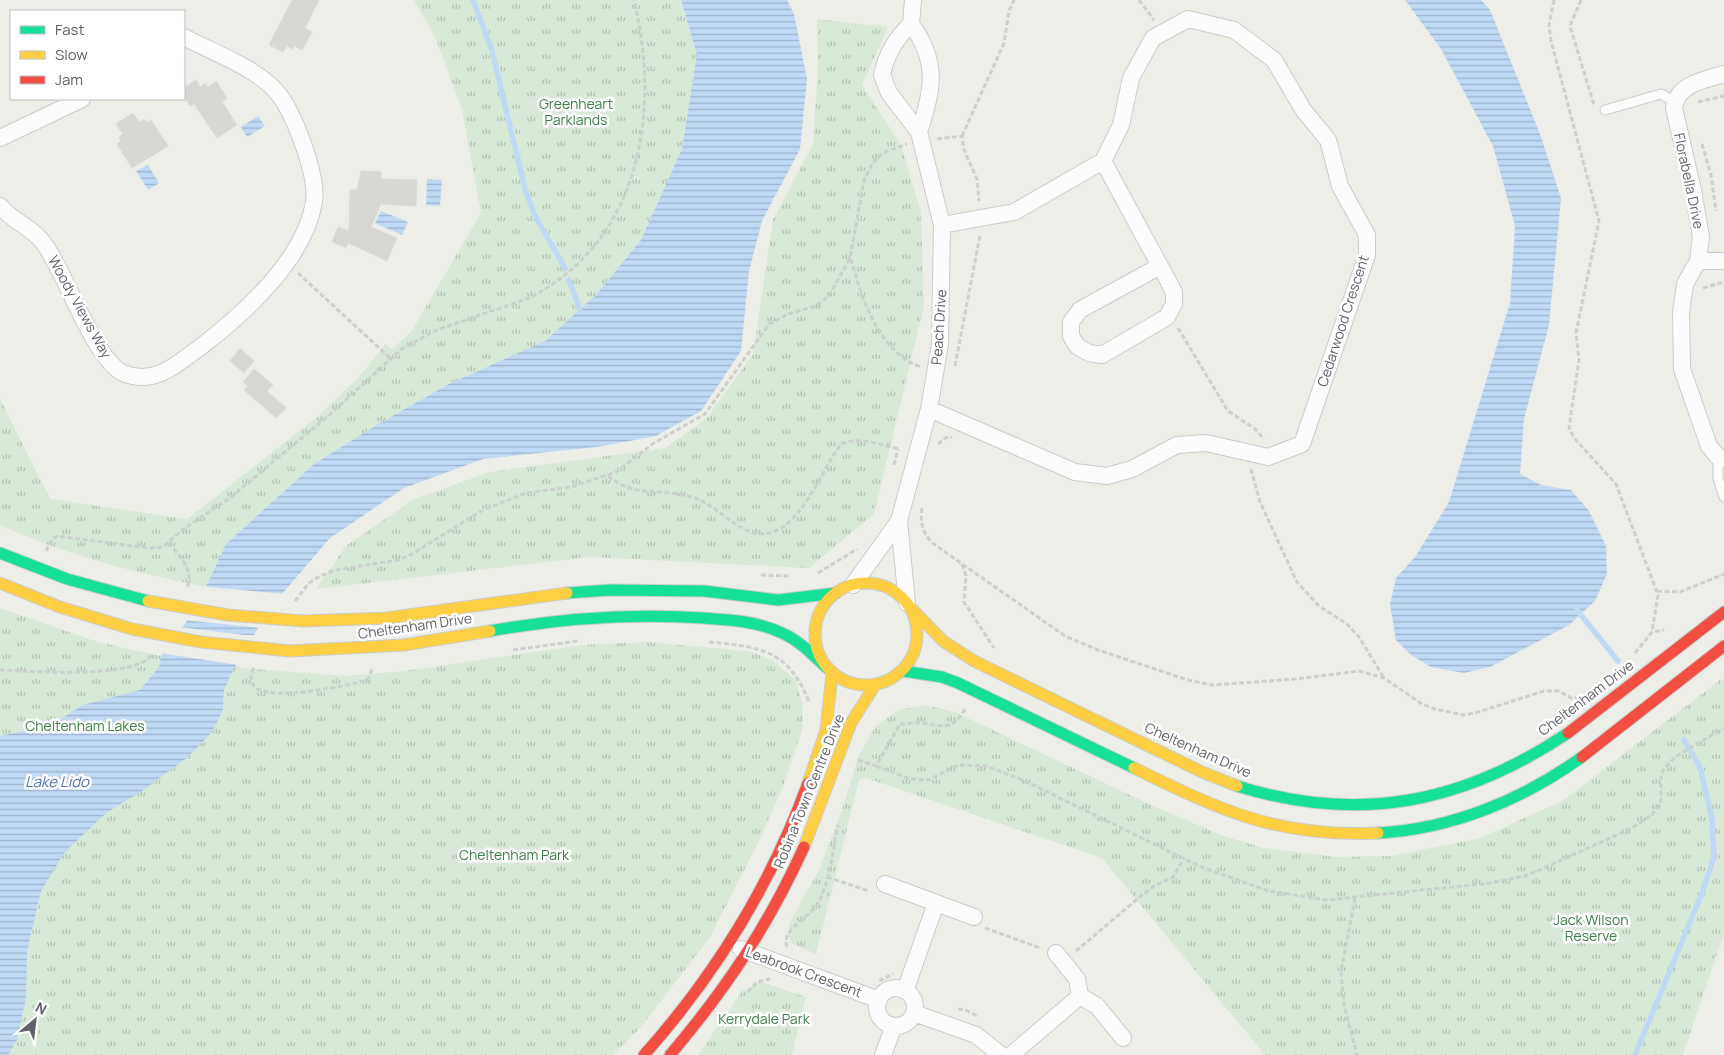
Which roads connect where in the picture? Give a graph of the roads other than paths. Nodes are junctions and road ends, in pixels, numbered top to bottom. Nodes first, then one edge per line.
1 (913, 0) edge
2 (911, 24) junction
3 (185, 38) edge
4 (1724, 74) edge
5 (80, 100) edge
6 (1676, 100) junction
7 (1605, 110) dead end
8 (920, 137) junction
9 (0, 138) edge
10 (1104, 161) junction
11 (0, 206) edge
12 (942, 225) junction
13 (1698, 261) junction
14 (1724, 261) edge
15 (1160, 266) junction
16 (929, 409) junction
17 (1721, 458) edge
18 (1724, 497) edge
19 (899, 521) junction
20 (0, 553) edge
21 (0, 583) edge
22 (853, 584) junction
23 (836, 593) junction
24 (908, 605) junction
25 (1724, 612) edge
26 (1724, 646) edge
27 (830, 671) junction
28 (903, 671) junction
29 (875, 685) junction
30 (885, 884) road end
31 (936, 903) junction
32 (974, 917) road end
33 (730, 944) junction
34 (750, 952) junction
35 (1060, 958) road end
36 (905, 991) junction
37 (1080, 996) junction
38 (878, 1000) junction
39 (914, 1013) junction
40 (894, 1026) junction
41 (1123, 1038) dead end
42 (644, 1055) edge
43 (670, 1055) edge
44 (883, 1055) edge
45 (1001, 1055) edge
46 (1011, 1055) edge

1 - 2 street
2 - 8 street, Peach Drive
2 - 8 street, Peach Drive
3 - 11 street, Woody Views Way
4 - 6 street
5 - 9 street
6 - 7 lane
6 - 13 street, Florabella Drive
8 - 12 street, Peach Drive
10 - 12 street
10 - 15 street
10 - 16 street, Cedarwood Crescent
12 - 16 street, Peach Drive
13 - 14 street
13 - 17 street, Florabella Drive
15 - 15 street
16 - 19 street, Peach Drive
17 - 18 lane
19 - 22 street, Peach Drive
19 - 24 street, Peach Drive
20 - 23 main road, Cheltenham Drive, bridge
21 - 27 main road, Cheltenham Drive, bridge
22 - 23 main road
22 - 24 main road
23 - 27 main road
24 - 25 main road, Cheltenham Drive
24 - 28 main road
26 - 28 main road
27 - 29 main road
27 - 33 main road, Robina Town Centre Drive
28 - 29 main road
29 - 34 main road, Robina Town Centre Drive
30 - 31 street
31 - 32 street
31 - 36 street
33 - 34 street, Leabrook Crescent
33 - 42 main road, Robina Town Centre Drive
34 - 38 street, Leabrook Crescent
34 - 43 main road, Robina Town Centre Drive
35 - 37 street
36 - 38 street
36 - 39 street
37 - 41 street
37 - 46 street
38 - 40 street
39 - 40 street
39 - 45 street
40 - 44 street

